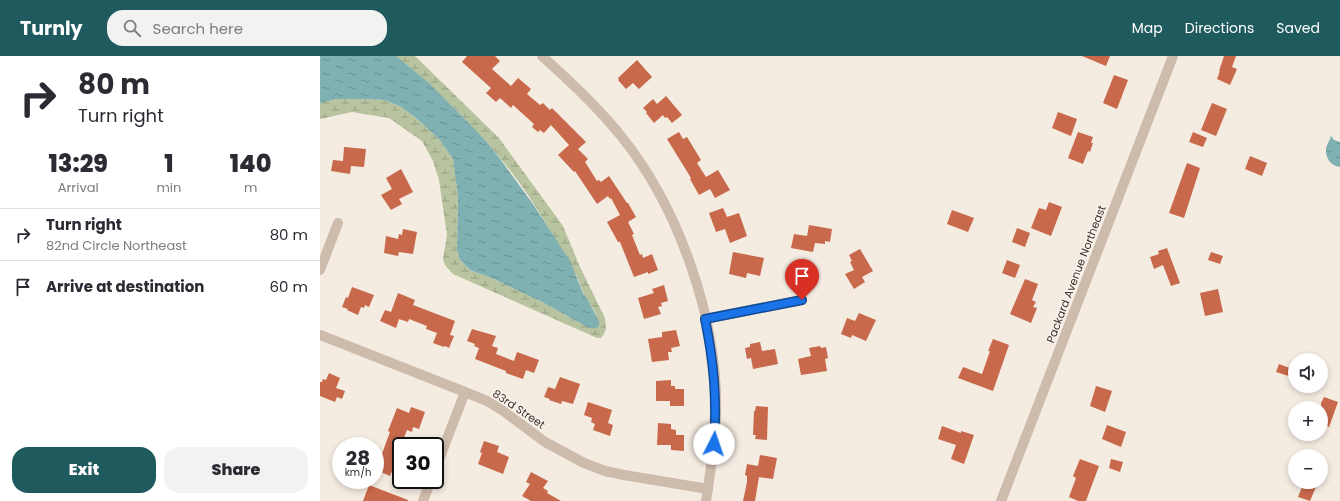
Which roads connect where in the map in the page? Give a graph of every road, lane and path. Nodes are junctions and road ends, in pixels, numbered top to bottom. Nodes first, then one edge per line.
1 (542, 56) edge
2 (1173, 56) edge
3 (338, 223) dead end
4 (320, 270) edge
5 (802, 300) dead end
6 (705, 319) junction
7 (320, 335) edge
8 (465, 392) junction
9 (444, 447) edge
10 (428, 489) edge
11 (708, 489) junction
12 (423, 501) edge
13 (706, 501) edge
14 (1001, 501) edge

1 - 6 street
2 - 14 street, Packard Avenue Northeast
3 - 4 street
5 - 6 street
6 - 11 street
7 - 8 street, 83rd Street
8 - 9 street
8 - 11 street, 83rd Street
10 - 12 street
11 - 13 street

